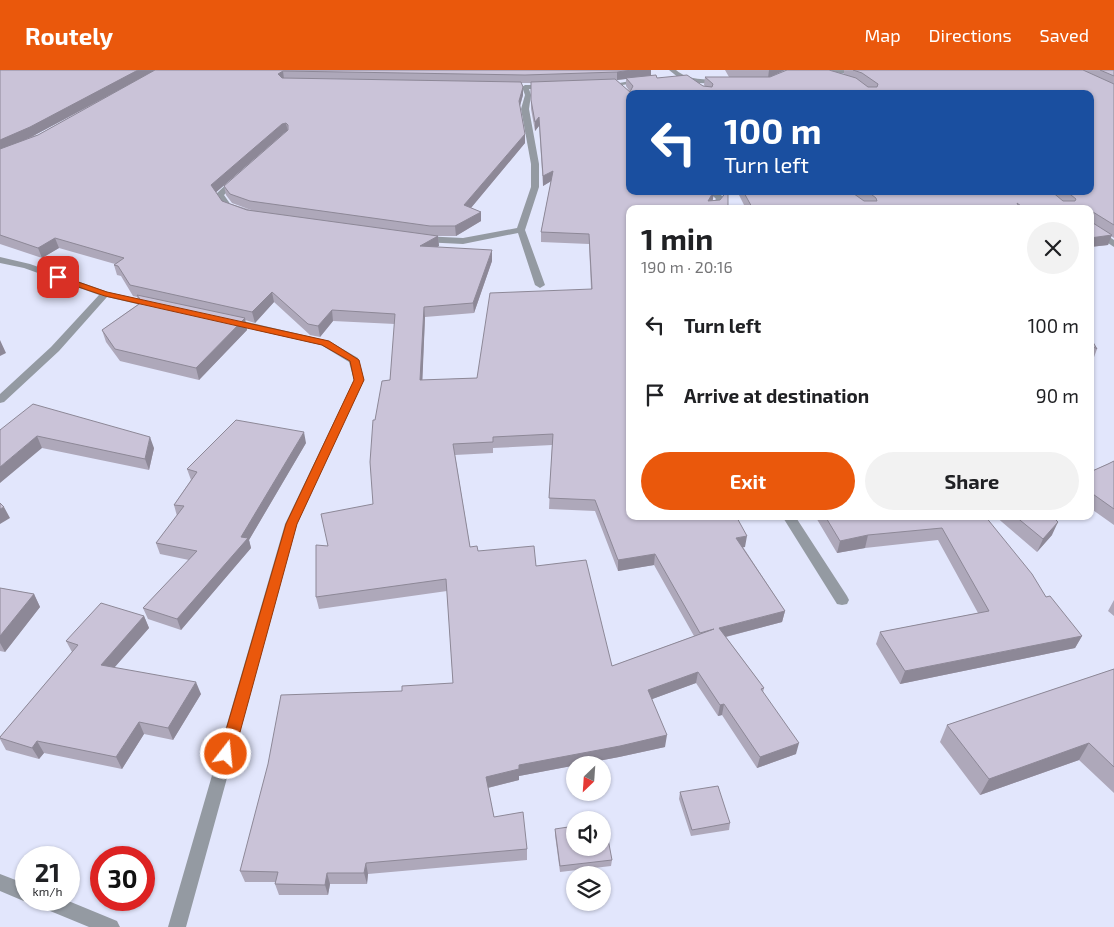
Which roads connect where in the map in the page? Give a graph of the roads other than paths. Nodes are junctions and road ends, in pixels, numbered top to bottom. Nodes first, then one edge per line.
1 (672, 70) edge
2 (820, 71) edge
3 (868, 71) edge
4 (812, 72) edge
5 (650, 80) edge
6 (674, 80) edge
7 (691, 80) junction
8 (848, 81) edge
9 (728, 82) edge
10 (617, 84) junction
11 (608, 85) edge
12 (515, 87) edge
13 (525, 87) junction
14 (553, 87) edge
15 (703, 90) edge
16 (626, 93) edge
17 (241, 175) edge
18 (716, 195) edge
19 (716, 205) edge
20 (243, 212) edge
21 (521, 230) junction
22 (1094, 230) edge
23 (412, 238) edge
24 (1114, 244) edge
25 (0, 260) edge
26 (540, 284) dead end
27 (105, 294) junction
28 (171, 308) edge
29 (219, 319) edge
30 (0, 400) edge
31 (791, 520) edge
32 (842, 600) dead end
33 (0, 882) edge
34 (15, 888) edge
35 (71, 911) edge
36 (111, 927) edge
37 (177, 927) edge

1 - 7 street
2 - 3 street
2 - 4 street
2 - 8 street
5 - 10 street
6 - 7 street
7 - 9 street
7 - 15 street
10 - 11 street
10 - 16 street
12 - 13 street
13 - 14 street
13 - 21 street
17 - 20 street
18 - 19 street
21 - 23 street
21 - 26 street
22 - 24 street
25 - 27 street
27 - 28 street
27 - 30 street
29 - 37 street
31 - 32 street
33 - 34 street
35 - 36 street

